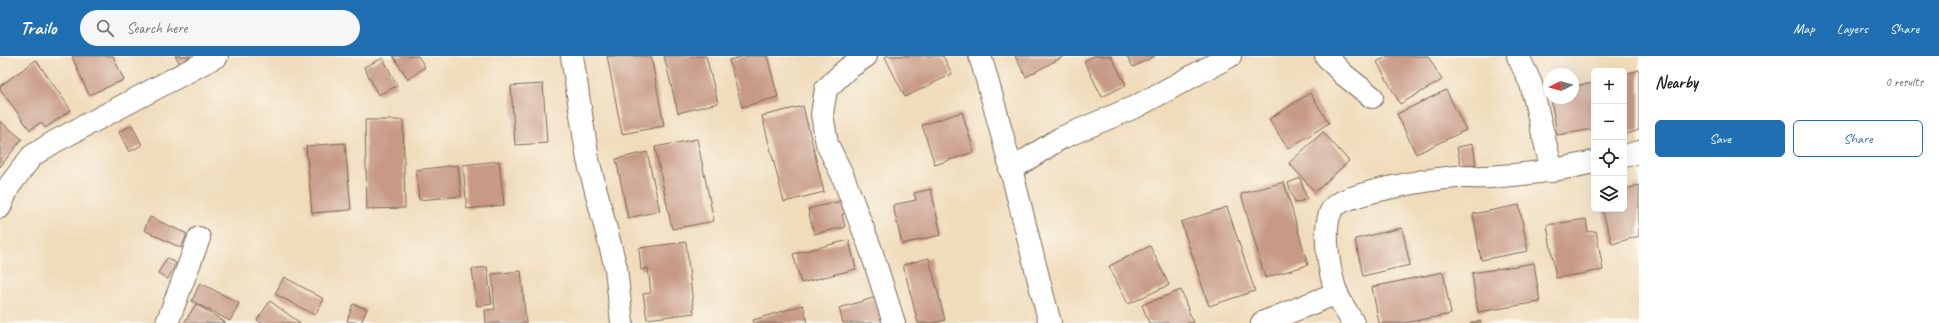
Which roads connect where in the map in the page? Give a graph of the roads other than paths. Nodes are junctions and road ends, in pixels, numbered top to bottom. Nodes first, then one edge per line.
1 (217, 56) edge
2 (572, 56) edge
3 (866, 56) edge
4 (980, 56) edge
5 (1230, 56) edge
6 (1326, 56) edge
7 (1518, 56) edge
8 (1372, 97) dead end
9 (1639, 152) edge
10 (1627, 155) edge
11 (1591, 163) edge
12 (1010, 170) junction
13 (1552, 171) junction
14 (0, 207) edge
15 (199, 238) dead end
16 (1337, 293) junction
17 (166, 323) edge
18 (622, 323) edge
19 (894, 323) edge
20 (1050, 323) edge
21 (1262, 323) edge
22 (1353, 323) edge

1 - 14 street
2 - 18 street
3 - 19 street
4 - 12 street
5 - 12 street
6 - 8 street
7 - 13 street
9 - 10 street
11 - 13 street
12 - 20 street
13 - 16 street
15 - 17 street
16 - 21 street
16 - 22 street

